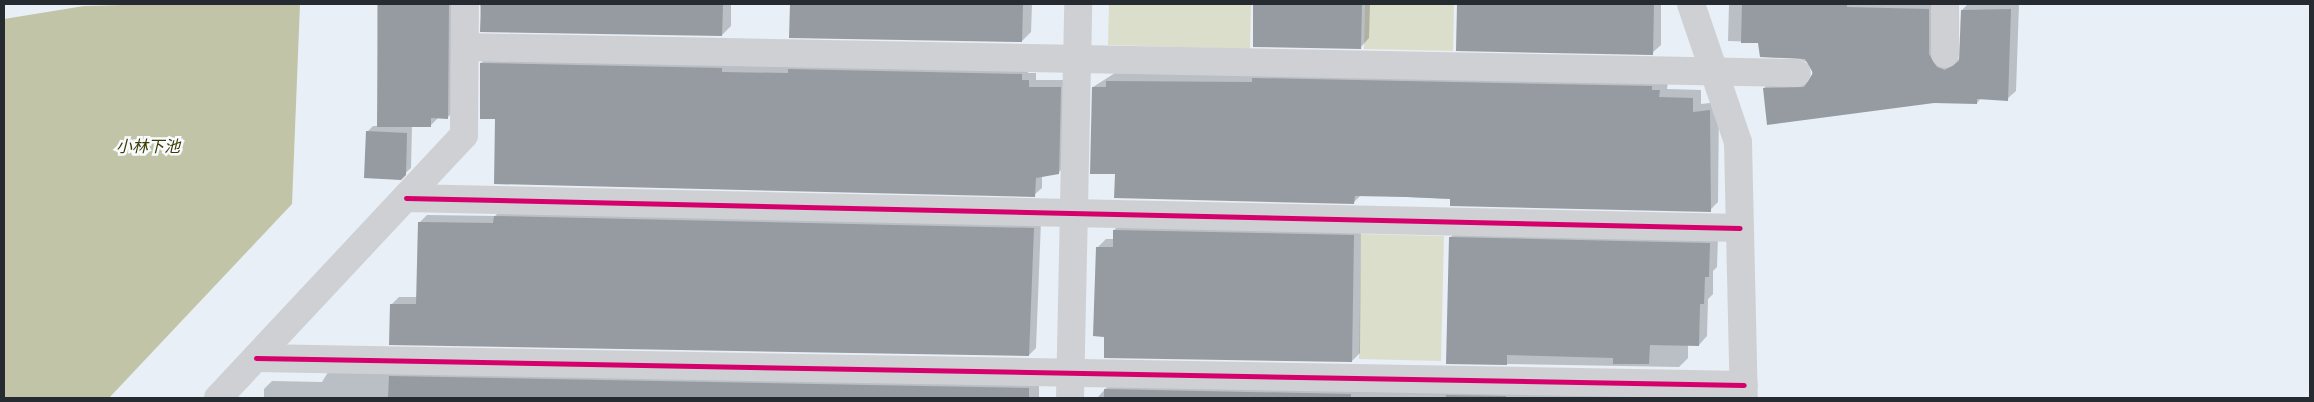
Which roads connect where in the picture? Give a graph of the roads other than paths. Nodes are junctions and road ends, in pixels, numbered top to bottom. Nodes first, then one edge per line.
1 (465, 4) edge
2 (1078, 4) edge
3 (1691, 4) edge
4 (1945, 4) edge
5 (465, 47) junction
6 (1945, 54) dead end
7 (1077, 59) junction
8 (1714, 70) junction
9 (1797, 72) dead end
10 (406, 198) junction
11 (1074, 213) junction
12 (1740, 228) junction
13 (256, 358) junction
14 (1070, 385) edge
15 (1744, 392) edge
16 (218, 398) edge

1 - 5 street
2 - 7 street
3 - 8 street
4 - 6 street
5 - 7 street
5 - 10 street
7 - 8 street
7 - 11 street
8 - 9 street
8 - 12 street
10 - 11 street
10 - 13 street
11 - 12 street
11 - 14 street
12 - 15 street
13 - 14 street
13 - 16 street
14 - 15 street

